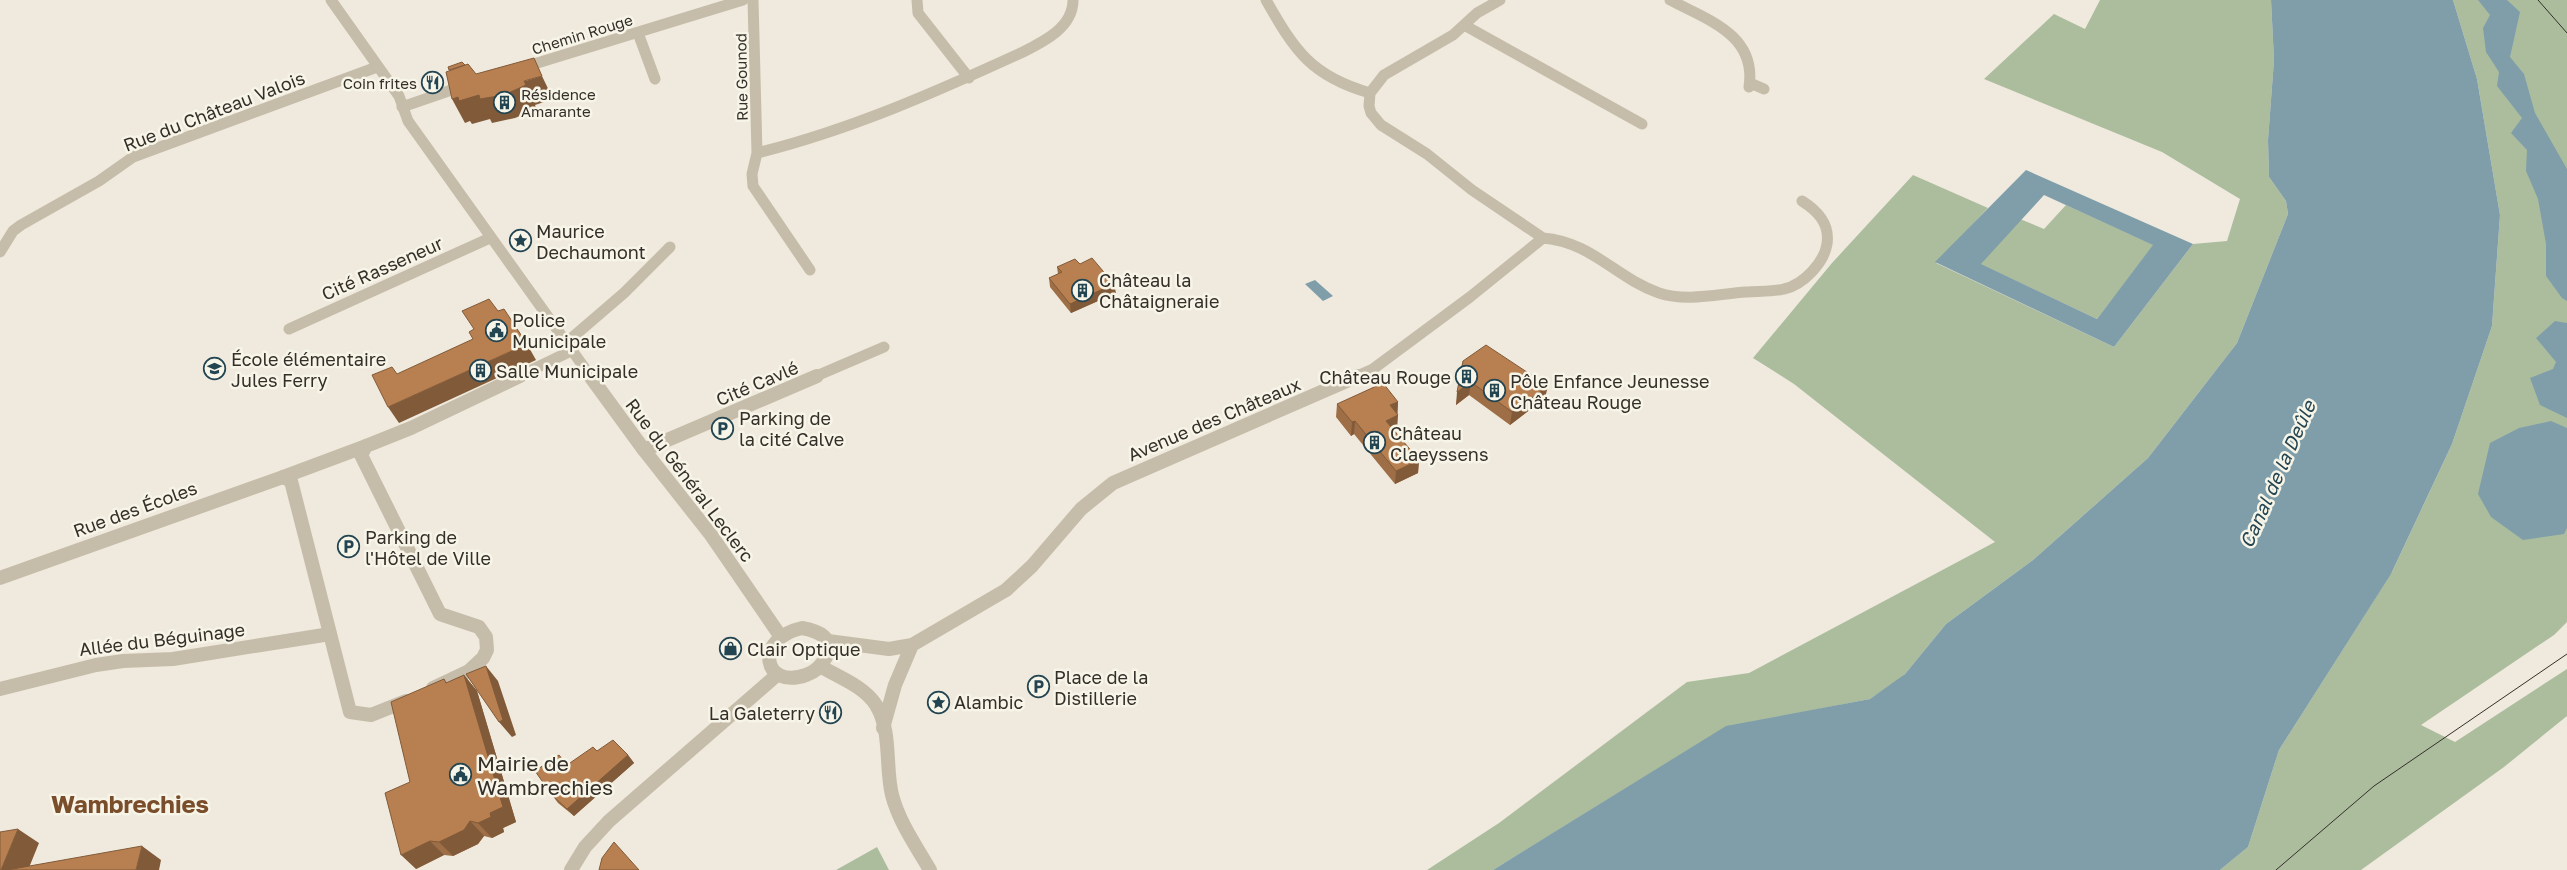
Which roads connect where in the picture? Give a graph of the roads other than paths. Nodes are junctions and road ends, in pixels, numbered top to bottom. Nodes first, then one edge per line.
1 (331, 0) edge
2 (743, 0) edge
3 (753, 0) edge
4 (917, 0) edge
5 (1073, 0) edge
6 (1266, 0) edge
7 (1500, 0) edge
8 (1670, 0) edge
9 (1464, 26) junction
10 (638, 33) junction
11 (378, 67) junction
12 (515, 70) edge
13 (969, 78) junction
14 (656, 79) dead end
15 (479, 81) edge
16 (1764, 89) dead end
17 (1370, 93) junction
18 (402, 107) junction
19 (1642, 124) dead end
20 (757, 153) junction
21 (1802, 201) dead end
22 (490, 238) junction
23 (1542, 238) junction
24 (670, 246) dead end
25 (0, 252) edge
26 (810, 270) dead end
27 (289, 329) dead end
28 (570, 346) junction
29 (884, 347) dead end
30 (366, 446) junction
31 (644, 450) junction
32 (282, 477) junction
33 (0, 578) edge
34 (330, 634) junction
35 (781, 637) junction
36 (828, 641) junction
37 (912, 645) junction
38 (820, 666) junction
39 (778, 674) junction
40 (0, 689) edge
41 (883, 728) junction
42 (571, 870) edge
43 (930, 870) edge

1 - 11 street, Rue du Général Leclerc
2 - 10 street, Chemin Rouge
3 - 20 street, Rue Gounod
4 - 13 street
5 - 13 street
6 - 17 street
7 - 9 street
8 - 16 street
9 - 17 street
9 - 19 street
10 - 12 street, Chemin Rouge
10 - 14 street
11 - 18 street, Rue du Général Leclerc
11 - 25 street, Rue du Château Valois
13 - 20 street
15 - 18 street
17 - 23 street
18 - 22 street, Rue du Général Leclerc
20 - 26 street, Rue Gounod
21 - 23 street
22 - 27 street, Cité Rasseneur
22 - 28 street, Rue du Général Leclerc
23 - 37 street, Avenue des Châteaux
24 - 28 street
28 - 30 street
28 - 31 street, Rue du Général Leclerc
29 - 31 street, Cité Cavlé
30 - 32 street, Rue des Écoles
30 - 34 street
31 - 35 street, Rue du Général Leclerc
32 - 33 street, Rue des Écoles
32 - 34 street
34 - 40 street, Allée du Béguinage
35 - 36 street
35 - 39 street
36 - 37 street
36 - 38 street
37 - 41 street
38 - 39 street
38 - 41 street
39 - 42 street
41 - 43 street

